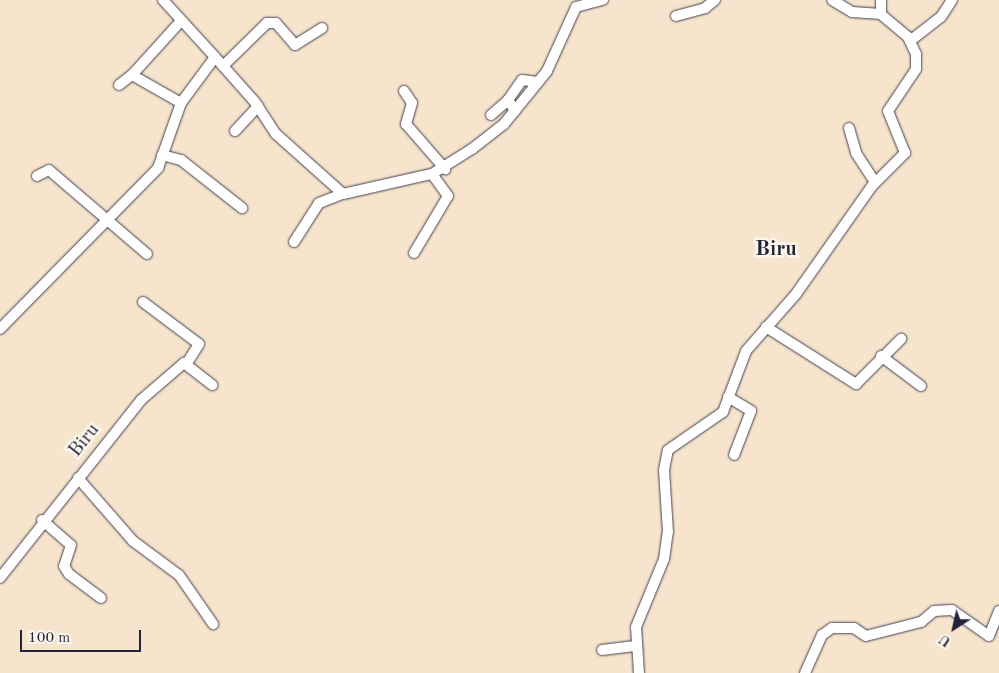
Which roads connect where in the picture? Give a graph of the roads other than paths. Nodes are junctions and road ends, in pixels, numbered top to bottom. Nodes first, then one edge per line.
1 (163, 0) edge
2 (603, 0) edge
3 (715, 0) edge
4 (832, 0) edge
5 (882, 0) edge
6 (952, 0) edge
7 (881, 14) junction
8 (676, 16) dead end
9 (181, 21) junction
10 (322, 28) dead end
11 (910, 41) junction
12 (215, 57) junction
13 (223, 66) junction
14 (132, 75) junction
15 (538, 82) junction
16 (119, 85) dead end
17 (404, 92) dead end
18 (508, 100) junction
19 (181, 103) junction
20 (258, 106) junction
21 (515, 111) junction
22 (492, 115) dead end
23 (849, 128) dead end
24 (235, 131) dead end
25 (162, 155) junction
26 (446, 169) junction
27 (432, 174) junction
28 (37, 176) dead end
29 (875, 182) junction
30 (343, 194) junction
31 (242, 208) dead end
32 (107, 221) junction
33 (294, 242) dead end
34 (414, 253) dead end
35 (147, 254) dead end
36 (144, 302) dead end
37 (766, 327) junction
38 (0, 330) edge
39 (901, 339) dead end
40 (881, 356) junction
41 (187, 363) junction
42 (212, 385) dead end
43 (920, 386) dead end
44 (728, 397) junction
45 (734, 455) dead end
46 (78, 478) junction
47 (42, 520) junction
48 (0, 578) edge
49 (101, 598) dead end
50 (999, 611) edge
51 (213, 624) dead end
52 (635, 646) junction
53 (602, 650) dead end
54 (638, 673) edge
55 (805, 673) edge

1 - 9 street
2 - 15 street
3 - 8 street
4 - 7 street
5 - 7 street
6 - 11 street
7 - 11 street
9 - 12 street
9 - 14 street
10 - 13 street
11 - 29 street
12 - 13 street
12 - 19 street
13 - 20 street
14 - 16 street
14 - 19 street
15 - 18 street
15 - 21 street
17 - 26 street
18 - 21 street
18 - 22 street
19 - 25 street
20 - 24 street
20 - 30 street
21 - 26 street
23 - 29 street
25 - 31 street
25 - 32 street
26 - 27 street
27 - 30 street
27 - 34 street
28 - 32 street
29 - 37 street
30 - 33 street
32 - 35 street
32 - 38 street
36 - 41 street
37 - 40 street
37 - 44 street
39 - 40 street
40 - 43 street
41 - 42 street
41 - 46 street, Biru
44 - 45 street
44 - 52 street
46 - 47 street, Biru
46 - 51 street
47 - 48 street, Biru
47 - 49 street
50 - 55 street
52 - 53 street
52 - 54 street

